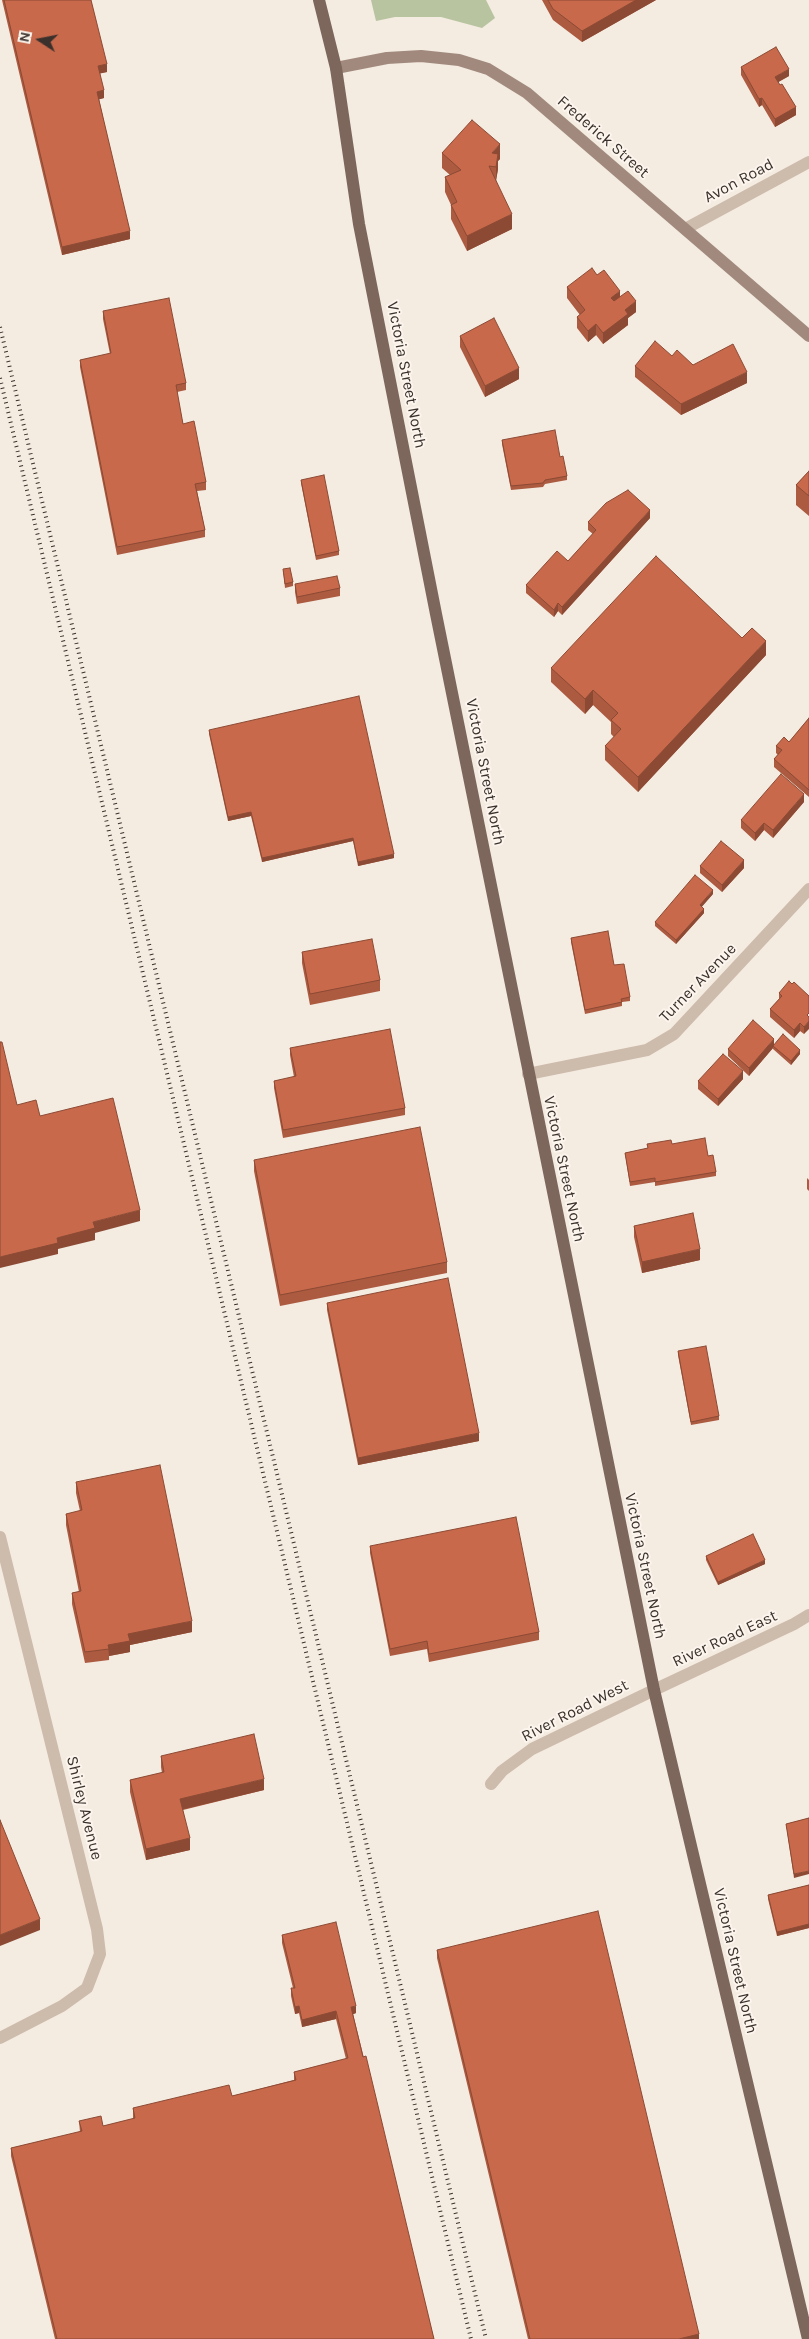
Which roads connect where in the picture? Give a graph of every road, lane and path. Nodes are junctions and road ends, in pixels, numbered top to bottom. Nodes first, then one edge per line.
1 (319, 0) edge
2 (336, 68) junction
3 (809, 162) edge
4 (686, 229) junction
5 (809, 336) edge
6 (809, 889) edge
7 (528, 1074) junction
8 (0, 1538) edge
9 (809, 1615) edge
10 (654, 1690) junction
11 (491, 1784) dead end
12 (0, 2038) edge
13 (808, 2339) edge

1 - 2 main road, Victoria Street North
2 - 4 main road, Frederick Street
2 - 7 main road, Victoria Street North
3 - 4 street, Avon Road
4 - 5 main road, Frederick Street
6 - 7 street, Turner Avenue
7 - 10 main road, Victoria Street North
8 - 12 street, Shirley Avenue
9 - 10 street, River Road East
10 - 11 street, River Road West
10 - 13 main road, Victoria Street North

